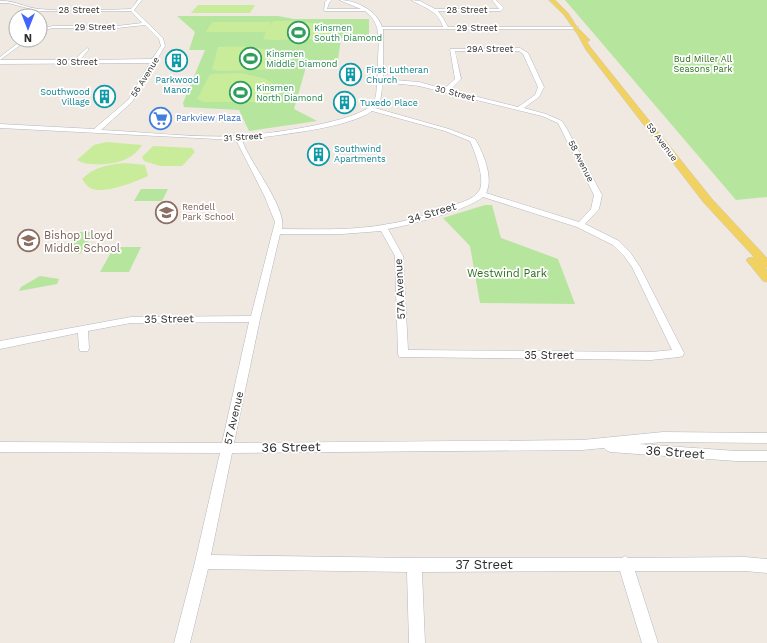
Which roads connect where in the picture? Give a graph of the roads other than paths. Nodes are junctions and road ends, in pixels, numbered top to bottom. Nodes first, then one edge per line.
1 (140, 0) edge
2 (330, 0) edge
3 (341, 0) edge
4 (413, 0) edge
5 (494, 0) edge
6 (550, 0) edge
7 (2, 1) edge
8 (34, 5) dead end
9 (24, 7) junction
10 (20, 8) edge
11 (364, 9) junction
12 (132, 10) junction
13 (434, 10) junction
14 (145, 24) junction
15 (380, 28) junction
16 (446, 28) junction
17 (576, 28) junction
18 (48, 29) edge
19 (15, 48) edge
20 (87, 49) dead end
21 (0, 60) edge
22 (154, 61) junction
23 (75, 62) junction
24 (380, 80) junction
25 (446, 90) junction
26 (371, 109) junction
27 (519, 109) junction
28 (530, 112) joint
29 (0, 126) edge
30 (96, 131) junction
31 (239, 138) junction
32 (482, 194) junction
33 (728, 224) junction
34 (580, 225) junction
35 (383, 228) junction
36 (278, 231) junction
37 (767, 265) edge
38 (767, 278) edge
39 (255, 318) junction
40 (83, 330) junction
41 (0, 345) edge
42 (84, 348) dead end
43 (403, 354) joint
44 (767, 438) edge
45 (582, 445) junction
46 (0, 447) edge
47 (227, 448) junction
48 (767, 456) edge
49 (202, 562) junction
50 (625, 563) junction
51 (414, 565) junction
52 (767, 566) edge
53 (182, 643) edge
54 (417, 643) edge
55 (650, 643) edge

1 - 12 street
2 - 11 street
3 - 11 street
4 - 13 street
5 - 13 street, 28 Street
6 - 17 main road, 59 Avenue
7 - 9 street, 28 Street
8 - 9 street
9 - 10 street
9 - 12 street, 28 Street
11 - 15 street
12 - 14 street, 56 Avenue
13 - 16 street
14 - 18 street, 29 Street
14 - 22 street, 56 Avenue
15 - 16 street, 29 Street
15 - 24 street
16 - 17 street, 29 Street
17 - 33 main road, 59 Avenue
19 - 21 street
20 - 23 street
21 - 23 street, 30 Street
22 - 23 street, 30 Street
22 - 30 street, 56 Avenue
24 - 25 street, 30 Street
24 - 26 street
25 - 27 street, 30 Street
25 - 27 street, 29A Street
26 - 31 street, 31 Street
26 - 32 street
27 - 28 street, 30 Street
28 - 34 street, 58 Avenue
29 - 30 street, 31 Street
30 - 31 street, 31 Street
31 - 36 street, 57 Avenue
32 - 34 street
32 - 35 street, 34 Street
33 - 37 main road, 59 Avenue
33 - 38 main road, 59 Avenue
34 - 43 street, 35 Street
35 - 36 street, 34 Street
35 - 43 street, 57A Avenue
36 - 39 street, 57 Avenue
39 - 40 street, 35 Street
39 - 47 street, 57 Avenue
40 - 41 street, 35 Street
40 - 42 street
44 - 45 street, 36 Street
45 - 47 street, 36 Street
45 - 48 street, 36 Street
46 - 47 street, 36 Street
47 - 49 street, 57 Avenue
49 - 51 street, 37 Street
49 - 53 street, 57 Avenue
50 - 51 street, 37 Street
50 - 52 street, 37 Street
50 - 55 street
51 - 54 street

